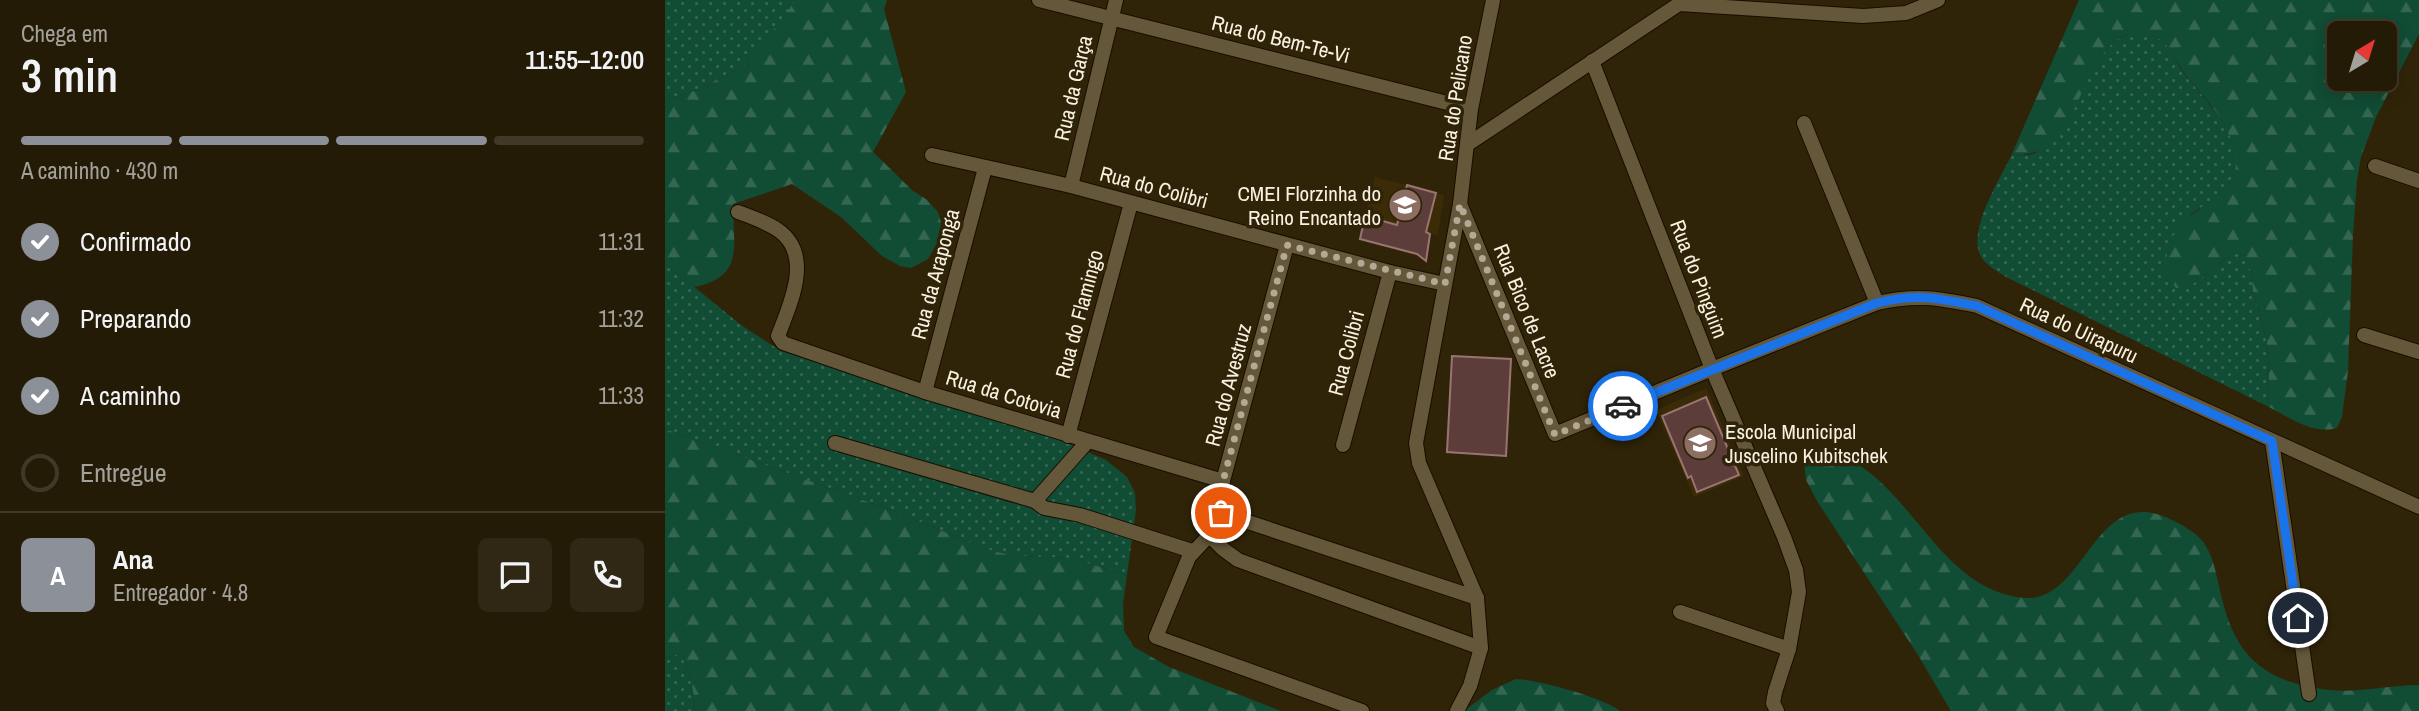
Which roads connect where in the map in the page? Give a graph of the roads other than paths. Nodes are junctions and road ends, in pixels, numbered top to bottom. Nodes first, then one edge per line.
1 (1039, 0) edge
2 (1116, 0) edge
3 (1493, 0) edge
4 (1938, 0) edge
5 (1679, 2) edge
6 (1111, 20) junction
7 (1592, 61) junction
8 (1471, 109) junction
9 (1804, 123) dead end
10 (1468, 144) junction
11 (932, 155) dead end
12 (2375, 166) dead end
13 (985, 168) junction
14 (2419, 181) edge
15 (1072, 186) junction
16 (1131, 203) junction
17 (1460, 204) junction
18 (738, 212) dead end
19 (1287, 245) junction
20 (1390, 272) junction
21 (1445, 284) junction
22 (1877, 303) junction
23 (2364, 335) dead end
24 (2419, 352) edge
25 (1712, 369) junction
26 (925, 392) junction
27 (1555, 435) joint
28 (1068, 436) junction
29 (2272, 441) junction
30 (1088, 442) junction
31 (835, 443) dead end
32 (1343, 445) dead end
33 (1223, 481) junction
34 (1035, 501) junction
35 (2419, 507) edge
36 (1221, 513) junction
37 (1210, 536) junction
38 (1192, 551) junction
39 (1477, 598) junction
40 (1681, 612) dead end
41 (1481, 648) junction
42 (1789, 649) junction
43 (2309, 694) dead end
44 (1362, 711) edge
45 (1457, 711) edge
46 (1777, 711) edge

1 - 6 street, Rua do Bem-Te-Vi
2 - 6 street, Rua da Garça
3 - 8 street, Rua do Pelicano
4 - 5 street
5 - 7 street
6 - 8 street, Rua do Bem-Te-Vi
6 - 15 street, Rua da Garça
7 - 10 street
7 - 25 street, Rua do Pinguim
8 - 10 street, Rua do Pelicano
9 - 22 street
10 - 17 street, Rua do Pelicano
11 - 13 street, Rua do Colibri
12 - 14 street
13 - 15 street, Rua do Colibri
13 - 26 street, Rua da Araponga
15 - 16 street, Rua do Colibri
16 - 19 street, Rua do Colibri
16 - 28 street, Rua do Flamingo
17 - 21 street, Rua do Pelicano
17 - 27 street, Rua Bico de Lacre
18 - 26 street, Rua da Cotovia
19 - 20 street, Rua do Colibri
19 - 33 street, Rua do Avestruz
20 - 21 street, Rua do Colibri
20 - 32 street, Rua Colibri
21 - 39 street, Rua do Pelicano
22 - 25 street, Rua do Uirapuru
22 - 29 street, Rua do Uirapuru
23 - 24 street
25 - 27 street, Rua do Uirapuru
25 - 42 street, Rua do Pinguim
26 - 28 street, Rua da Cotovia
28 - 30 street, Rua da Cotovia
29 - 35 street, Rua do Uirapuru
29 - 43 street
30 - 33 street, Rua da Cotovia
30 - 34 street
31 - 34 street
33 - 36 street, Rua do Avestruz
34 - 38 street
36 - 37 street, Rua do Avestruz
36 - 39 street
37 - 38 street, Rua do Avestruz
37 - 41 street
38 - 44 street, Rua do Avestruz
39 - 41 street, Rua do Pelicano
40 - 42 street
41 - 45 street
42 - 46 street, Rua do Pinguim

